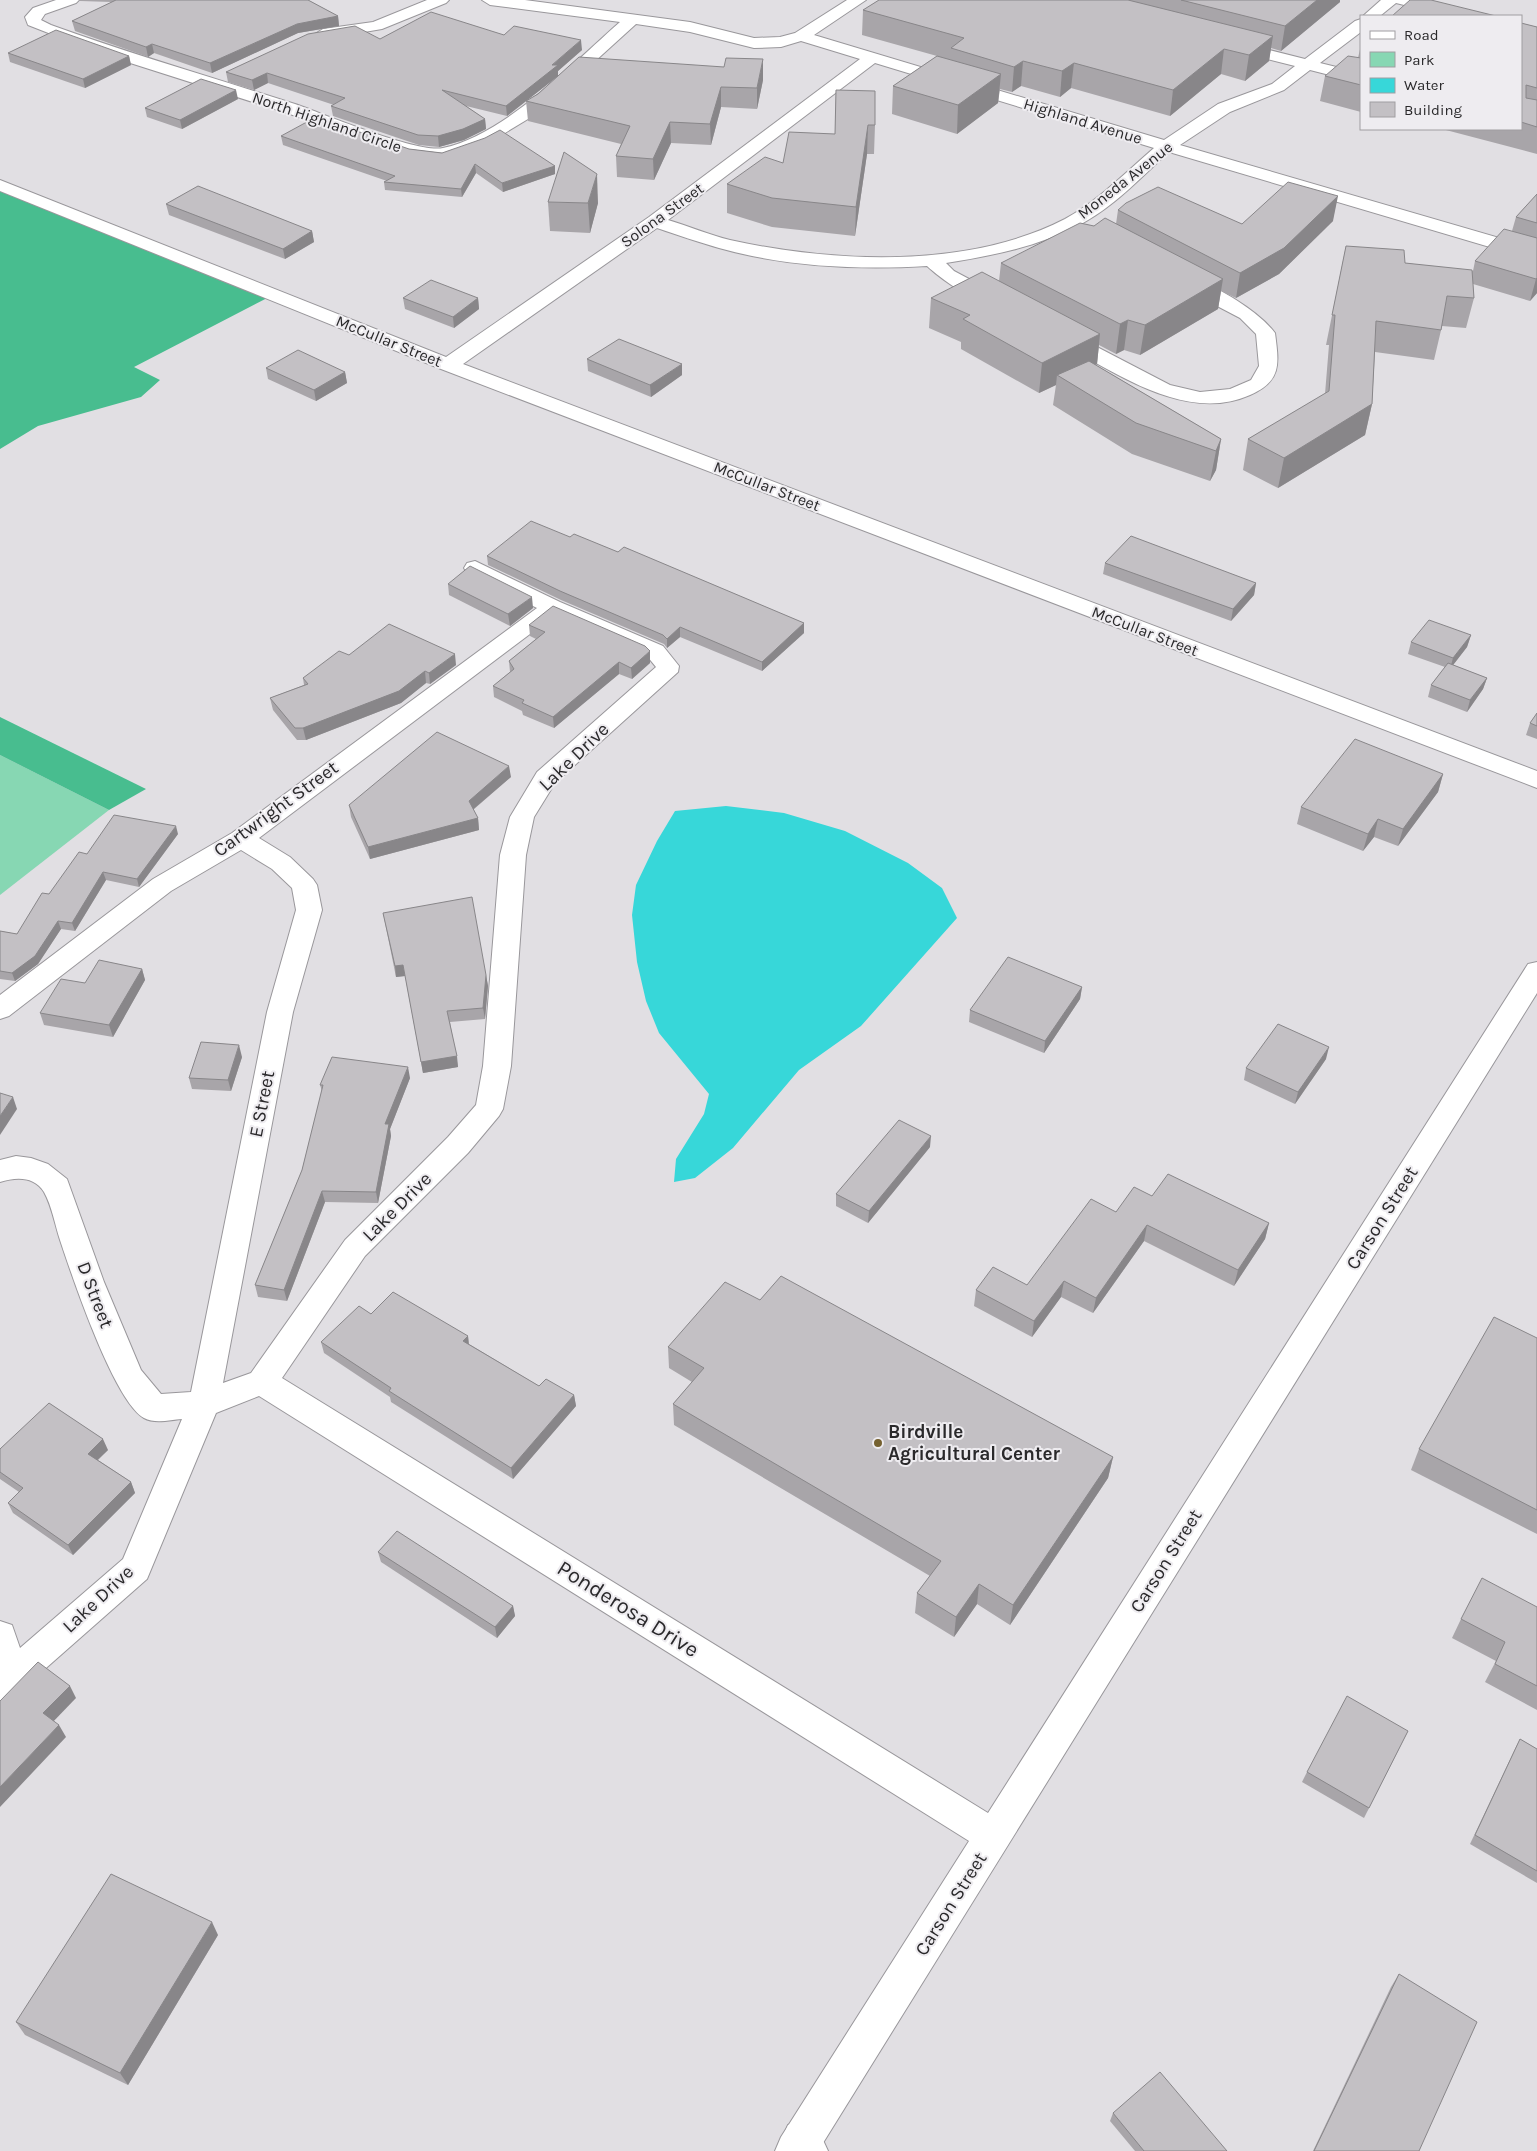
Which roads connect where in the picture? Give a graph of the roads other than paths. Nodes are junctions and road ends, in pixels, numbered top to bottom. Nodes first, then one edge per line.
1 (71, 0) edge
2 (441, 0) edge
3 (490, 0) edge
4 (858, 0) edge
5 (1391, 0) edge
6 (1402, 0) edge
7 (1372, 15) edge
8 (1463, 15) edge
9 (633, 19) junction
10 (1360, 25) edge
11 (802, 36) junction
12 (305, 38) edge
13 (1223, 44) edge
14 (872, 58) junction
15 (1309, 65) junction
16 (226, 74) edge
17 (1360, 78) edge
18 (209, 82) junction
19 (1166, 146) junction
20 (0, 185) edge
21 (655, 221) junction
22 (1537, 255) edge
23 (932, 260) junction
24 (1172, 275) edge
25 (1007, 307) edge
26 (1050, 330) edge
27 (448, 365) junction
28 (475, 568) edge
29 (552, 608) junction
30 (1537, 780) edge
31 (241, 839) junction
32 (1537, 971) edge
33 (0, 1009) edge
34 (0, 1171) edge
35 (262, 1382) junction
36 (204, 1404) junction
37 (0, 1636) edge
38 (6, 1682) edge
39 (993, 1836) junction
40 (802, 2147) edge

1 - 18 street, North Highland Circle
2 - 12 street
3 - 9 street
4 - 11 street
5 - 7 street
6 - 8 street
9 - 11 street
9 - 18 street, North Highland Circle
10 - 15 street, Moneda Avenue
11 - 14 street, Highland Avenue
13 - 15 street
14 - 19 street, Highland Avenue
14 - 21 street, Solona Street
15 - 17 street
15 - 19 street, Moneda Avenue
16 - 18 street
19 - 22 street, Highland Avenue
19 - 23 street, Moneda Avenue
20 - 27 street, McCullar Street
21 - 23 street, Moneda Avenue
21 - 27 street, Solona Street
23 - 25 street
24 - 26 street
27 - 30 street, McCullar Street
28 - 29 street
29 - 31 street, Cartwright Street
29 - 35 street, Lake Drive
31 - 33 street, Cartwright Street
31 - 36 street, E Street
32 - 39 street, Carson Street
34 - 36 street, D Street
35 - 36 street
35 - 39 street, Ponderosa Drive
36 - 38 street, Lake Drive
37 - 38 street
39 - 40 street, Carson Street

